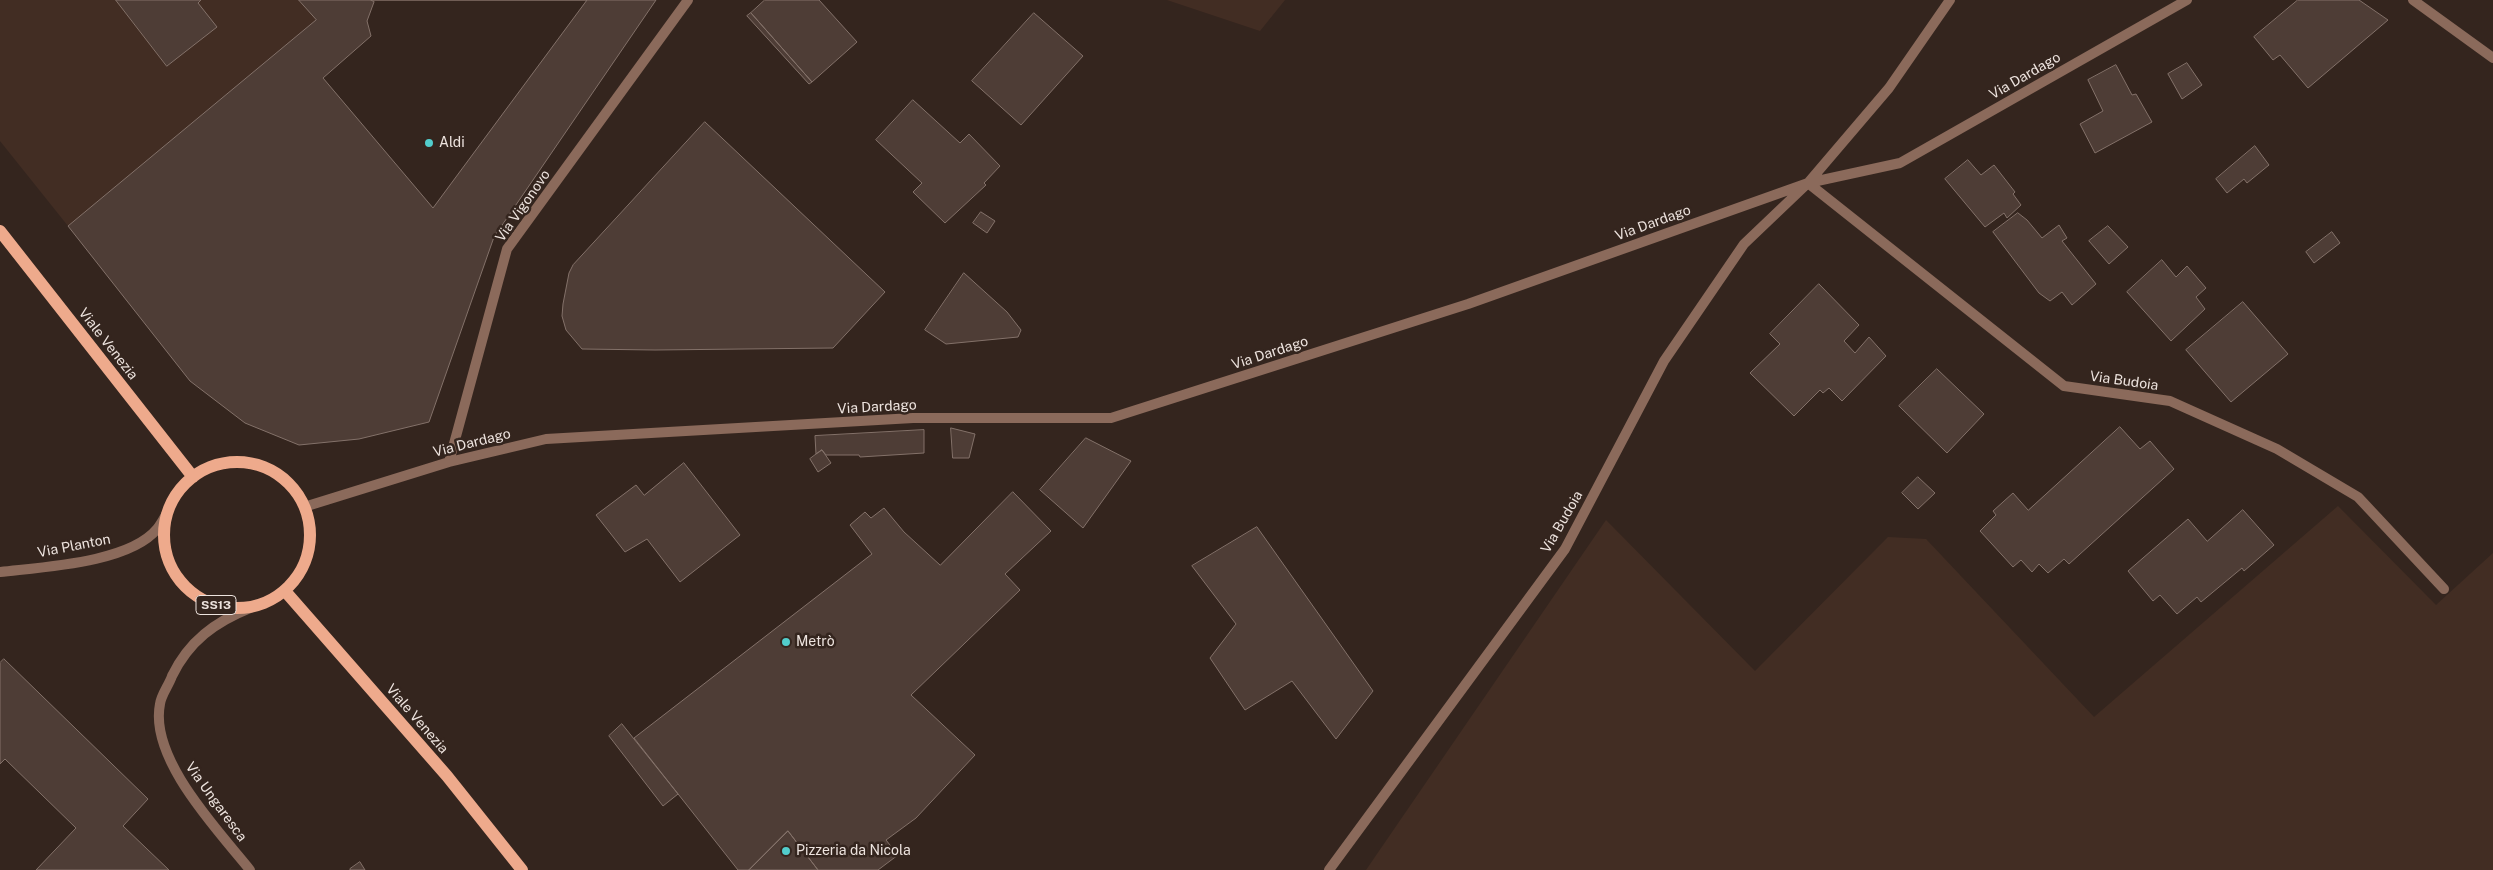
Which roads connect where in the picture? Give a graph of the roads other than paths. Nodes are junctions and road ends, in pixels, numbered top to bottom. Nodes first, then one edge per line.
1 (688, 0) edge
2 (1950, 0) edge
3 (2187, 0) edge
4 (2413, 0) edge
5 (2493, 58) edge
6 (1808, 183) junction
7 (0, 231) edge
8 (449, 462) junction
9 (193, 476) junction
10 (304, 507) junction
11 (167, 513) junction
12 (0, 572) edge
13 (2444, 589) dead end
14 (285, 591) junction
15 (250, 608) junction
16 (250, 870) edge
17 (522, 870) edge
18 (1329, 870) edge

1 - 8 street, Via Vigonovo
2 - 6 street, Via Budoia
3 - 6 street, Via Dardago
4 - 5 street
6 - 8 street, Via Dardago
6 - 13 street, Via Budoia
6 - 18 street, Via Budoia
7 - 9 main road, Viale Venezia
8 - 10 street, Via Dardago
9 - 10 main road, SS13
9 - 11 main road, SS13
10 - 14 main road, SS13
11 - 12 street, Via Planton
11 - 15 main road, SS13
14 - 15 main road, SS13
14 - 17 main road, Viale Venezia
15 - 16 street, Via Ungaresca

